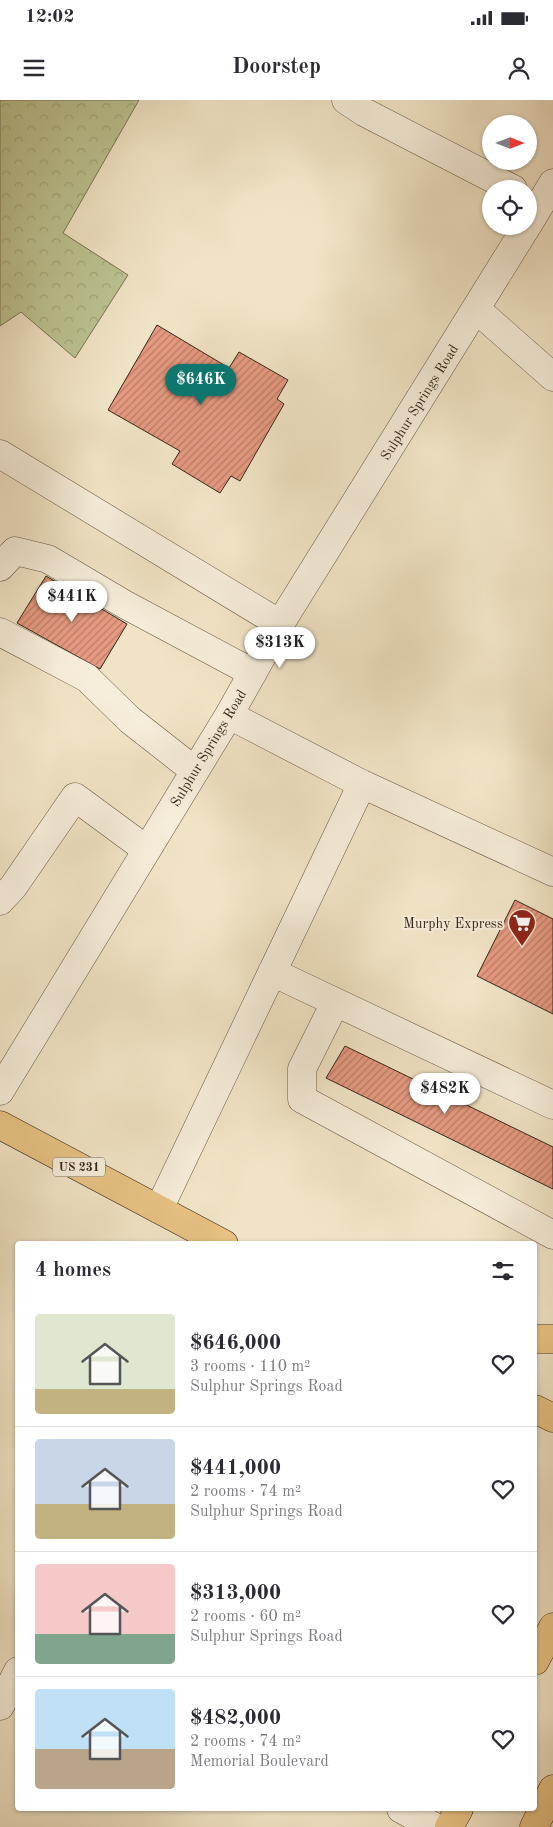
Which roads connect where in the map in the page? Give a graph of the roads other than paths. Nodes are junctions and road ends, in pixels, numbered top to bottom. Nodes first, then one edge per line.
1 (346, 100) edge
2 (496, 180) edge
3 (521, 235) edge
4 (476, 308) junction
5 (553, 377) edge
6 (0, 454) edge
7 (0, 567) edge
8 (280, 624) junction
9 (0, 632) edge
10 (253, 673) junction
11 (229, 715) junction
12 (195, 771) junction
13 (362, 784) junction
14 (147, 850) junction
15 (553, 872) edge
16 (0, 901) edge
17 (272, 972) junction
18 (335, 1003) junction
19 (0, 1091) edge
20 (553, 1104) edge
21 (0, 1125) edge
22 (159, 1209) junction
23 (553, 1235) edge
24 (218, 1241) edge
25 (537, 1339) edge
26 (553, 1339) edge
27 (537, 1410) edge
28 (553, 1418) edge
29 (553, 1627) edge
30 (537, 1657) edge
31 (15, 1677) edge
32 (0, 1706) edge
33 (553, 1789) edge
34 (404, 1811) edge
35 (457, 1811) edge
36 (435, 1827) edge
37 (449, 1827) edge
38 (534, 1827) edge

1 - 2 street
3 - 4 street, Sulphur Springs Road
4 - 5 street
4 - 8 street, Sulphur Springs Road
6 - 8 street
7 - 10 street
8 - 10 street, Sulphur Springs Road
9 - 12 street
10 - 11 street, Sulphur Springs Road
11 - 12 street, Sulphur Springs Road
11 - 13 street
12 - 14 street, Sulphur Springs Road
13 - 15 street
13 - 17 street
14 - 16 street
14 - 19 street, Sulphur Springs Road
17 - 18 street
17 - 22 street
18 - 20 street
18 - 23 street
21 - 22 main road, US 231
22 - 24 main road, US 231
25 - 26 main road
27 - 28 main road
29 - 30 main road
31 - 32 street
33 - 38 main road
34 - 36 street
35 - 37 main road

